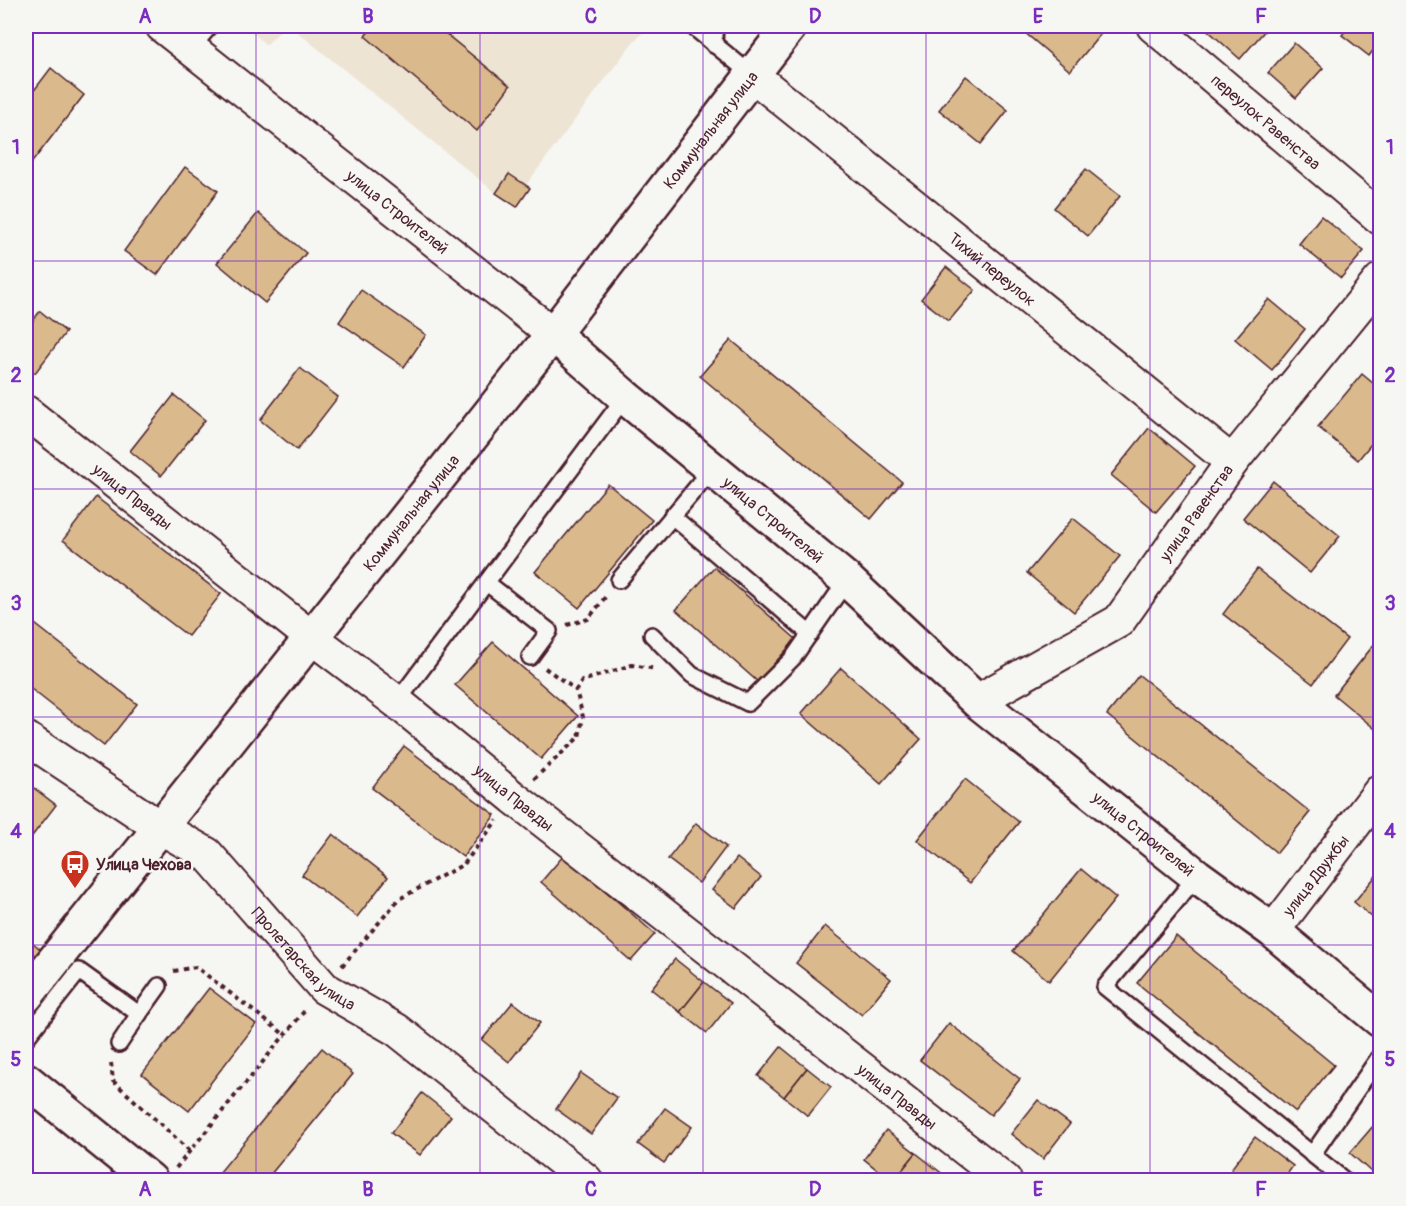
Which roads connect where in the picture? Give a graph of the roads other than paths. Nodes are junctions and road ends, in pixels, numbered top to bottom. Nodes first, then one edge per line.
1 (162, 26) edge
2 (692, 26) edge
3 (715, 26) edge
4 (790, 26) edge
5 (1153, 26) edge
6 (200, 37) edge
7 (714, 45) junction
8 (752, 75) junction
9 (1380, 218) edge
10 (1380, 280) edge
11 (553, 334) junction
12 (625, 398) junction
13 (26, 412) edge
14 (1232, 462) junction
15 (712, 469) junction
16 (672, 516) junction
17 (619, 580) road end
18 (847, 580) junction
19 (487, 583) junction
20 (810, 634) junction
21 (652, 635) dead end
22 (311, 637) junction
23 (530, 657) road end
24 (976, 701) junction
25 (397, 702) junction
26 (26, 738) edge
27 (1380, 791) edge
28 (161, 828) junction
29 (1197, 876) junction
30 (1273, 931) junction
31 (159, 986) road end
32 (26, 996) edge
33 (139, 1014) junction
34 (1380, 1020) edge
35 (26, 1038) edge
36 (119, 1044) road end
37 (1380, 1056) edge
38 (26, 1080) edge
39 (1312, 1155) junction
40 (161, 1177) edge
41 (586, 1180) edge
42 (1005, 1180) edge
43 (1344, 1180) edge

1 - 6 street, улица Строителей
2 - 7 lane
3 - 7 lane
4 - 8 street, Коммунальная улица
5 - 9 street, переулок Равенства
6 - 11 street, улица Строителей
7 - 8 lane
8 - 11 street, Коммунальная улица
8 - 14 street, Тихий переулок
10 - 14 street, улица Равенства
11 - 12 street, улица Строителей
11 - 22 street, Коммунальная улица
12 - 15 street, улица Строителей
12 - 19 lane
13 - 22 street, улица Правды
14 - 24 street, улица Равенства
15 - 16 lane
15 - 18 street, улица Строителей
16 - 17 lane
16 - 20 lane
18 - 20 lane
18 - 24 street, улица Строителей
19 - 23 lane
19 - 25 lane
20 - 21 lane
22 - 25 street, улица Правды
22 - 28 street, Коммунальная улица
24 - 29 street, улица Строителей
25 - 42 street, улица Правды
26 - 28 street, Пролетарская улица
27 - 30 street, улица Дружбы
28 - 32 street, Коммунальная улица
28 - 41 street, Пролетарская улица
29 - 30 street, улица Строителей
29 - 39 lane
30 - 34 street, улица Строителей
31 - 33 lane
33 - 35 lane
33 - 36 lane
37 - 39 lane
38 - 40 street
39 - 43 lane

